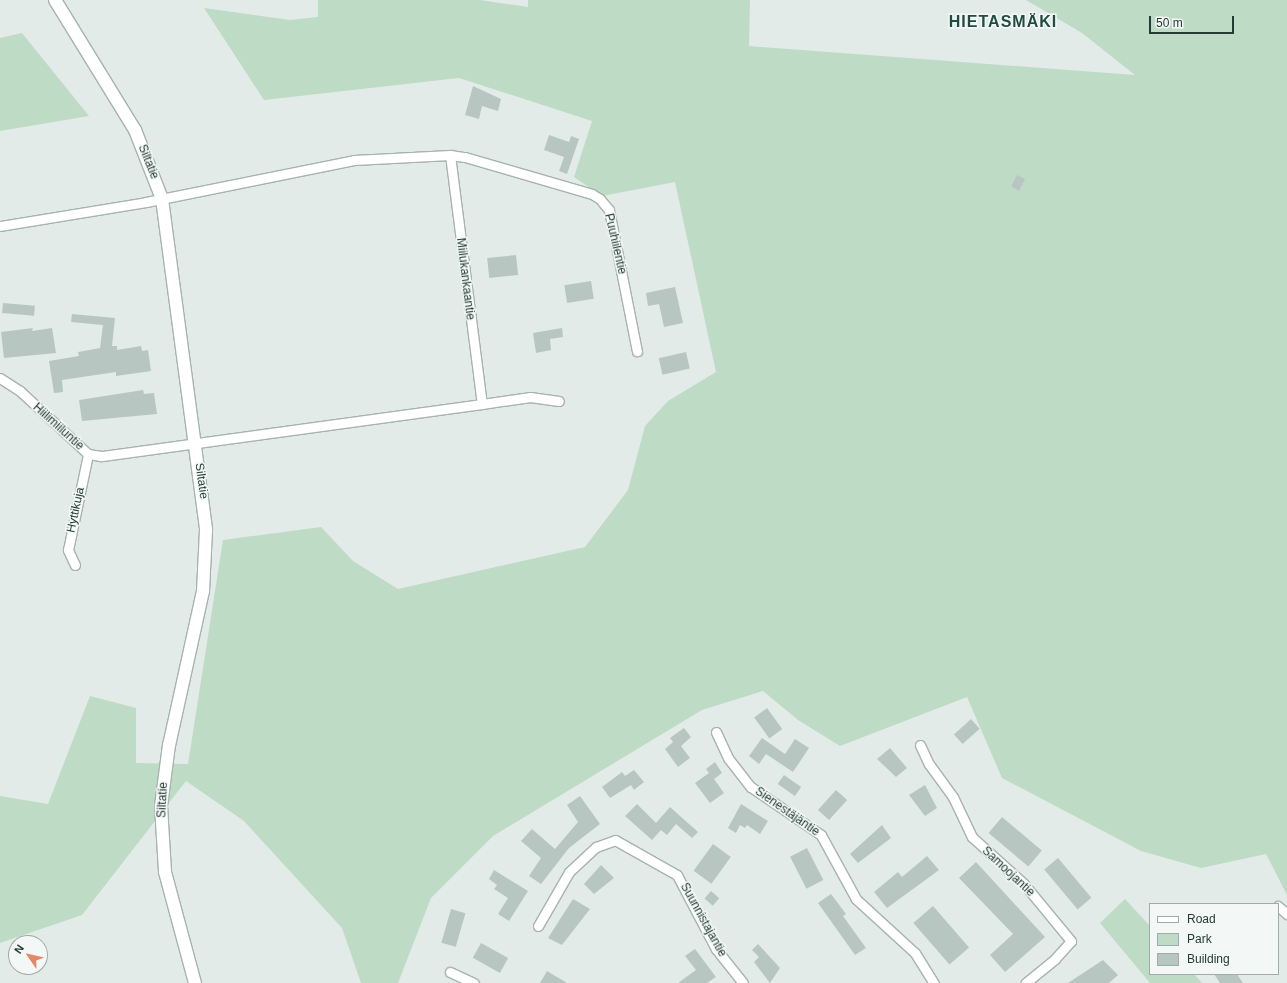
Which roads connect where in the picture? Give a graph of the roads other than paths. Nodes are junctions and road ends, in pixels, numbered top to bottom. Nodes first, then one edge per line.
1 (55, 0) edge
2 (450, 155) junction
3 (162, 199) junction
4 (0, 226) edge
5 (637, 351) dead end
6 (0, 378) edge
7 (559, 401) dead end
8 (482, 404) junction
9 (195, 444) junction
10 (88, 454) junction
11 (75, 565) dead end
12 (716, 732) dead end
13 (920, 745) dead end
14 (1279, 907) edge
15 (1287, 914) edge
16 (538, 926) dead end
17 (450, 972) dead end
18 (196, 983) edge
19 (474, 983) edge
20 (743, 983) edge
21 (934, 983) edge
22 (1025, 983) edge

1 - 3 street, Siltatie
2 - 3 street
2 - 5 street, Puuhiilentie
2 - 8 street, Miilukankaantie
3 - 4 street
3 - 9 street, Siltatie
6 - 10 street, Hiilimiiluntie
7 - 8 street
8 - 9 street
9 - 10 street, Hiilimiiluntie
9 - 18 street, Siltatie
10 - 11 street, Hyttikuja
12 - 21 street, Sienestäjäntie
13 - 22 street, Samoojantie
14 - 15 street
16 - 20 street, Suunnistajantie
17 - 19 street

